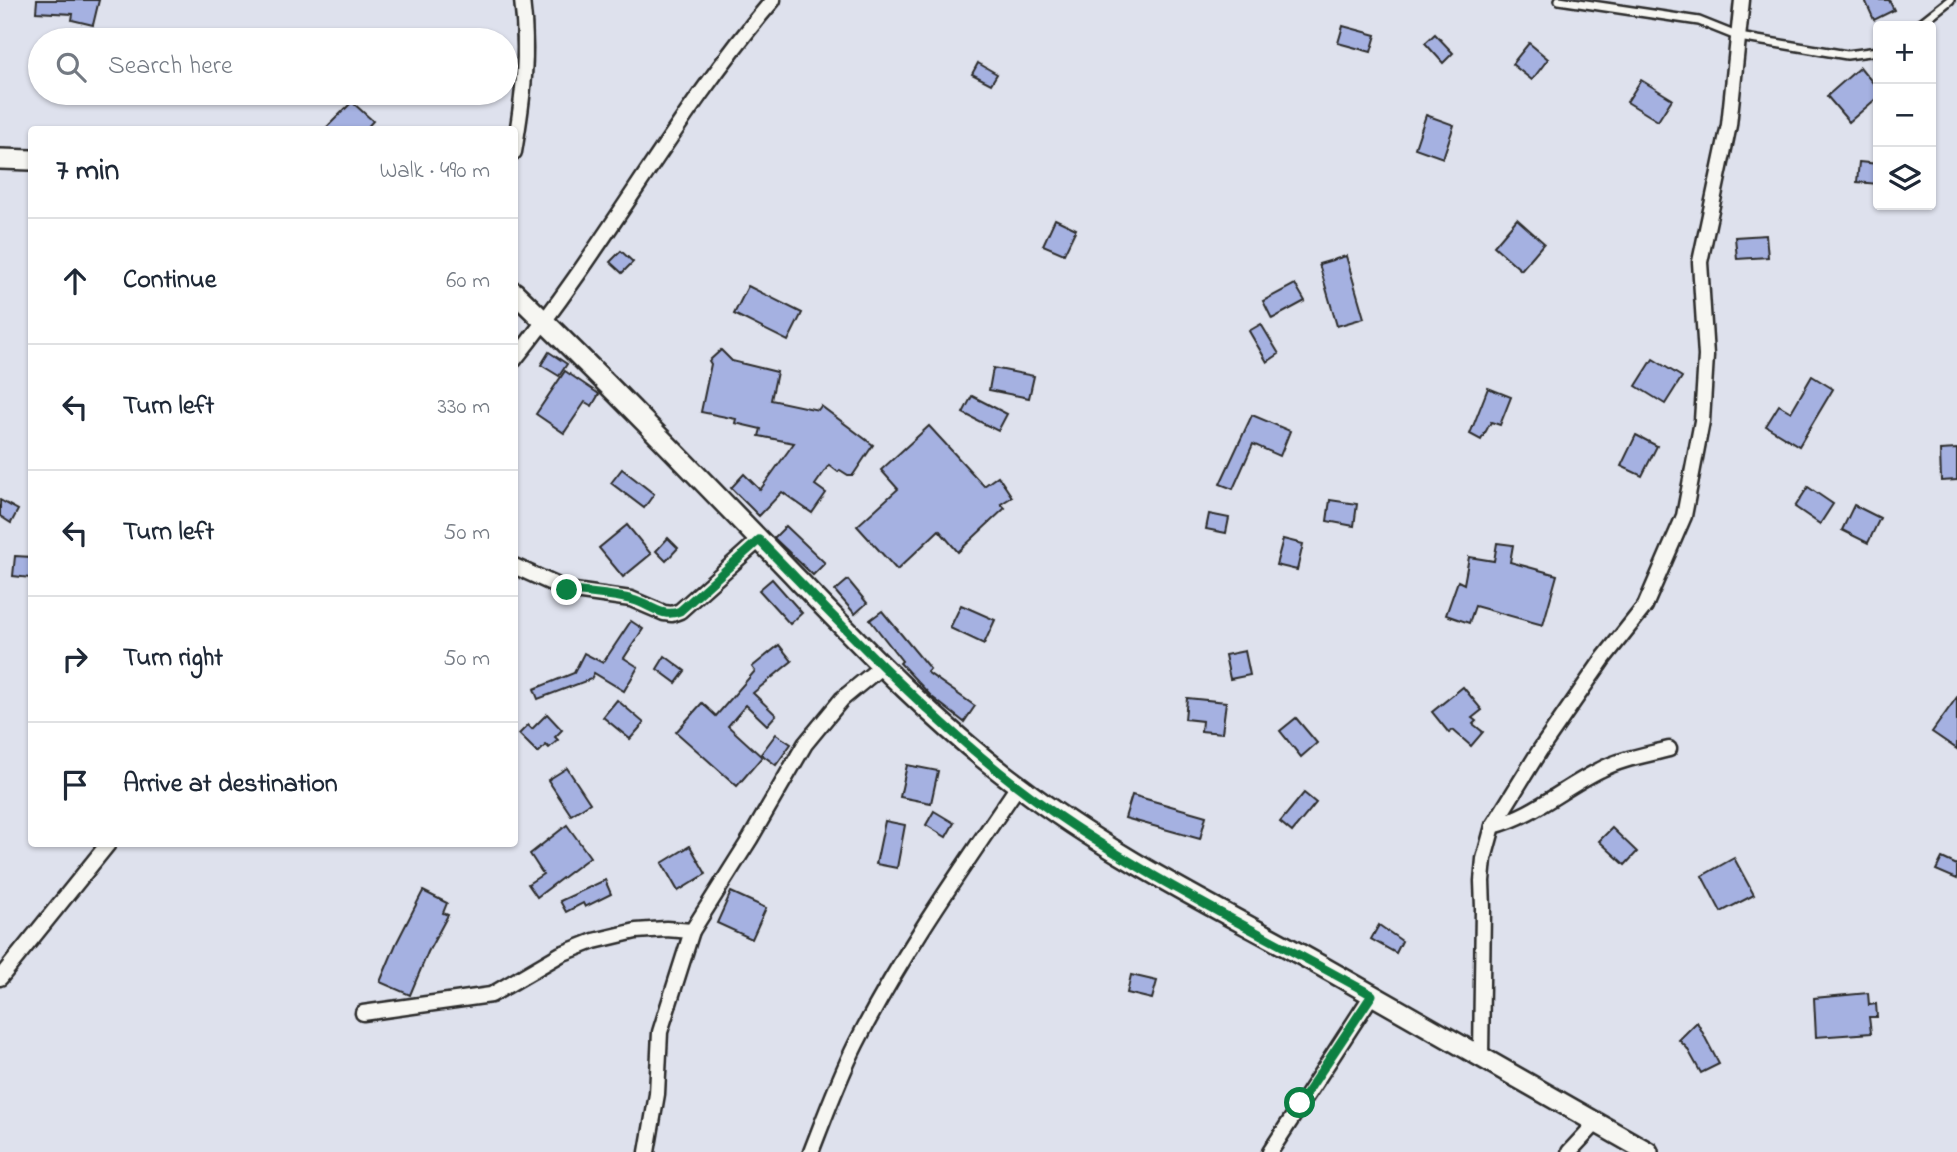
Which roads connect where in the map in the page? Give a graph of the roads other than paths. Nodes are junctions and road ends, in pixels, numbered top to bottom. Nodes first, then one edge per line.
1 (522, 0) edge
2 (774, 0) edge
3 (1559, 0) edge
4 (1742, 0) edge
5 (1950, 0) edge
6 (1923, 21) edge
7 (1739, 37) junction
8 (1873, 52) edge
9 (518, 128) edge
10 (0, 159) edge
11 (28, 160) edge
12 (518, 296) edge
13 (545, 322) junction
14 (518, 355) edge
15 (759, 540) junction
16 (518, 568) edge
17 (882, 666) junction
18 (1669, 749) dead end
19 (1017, 786) junction
20 (1493, 825) junction
21 (106, 847) edge
22 (692, 931) junction
23 (0, 978) edge
24 (1372, 995) junction
25 (363, 1013) dead end
26 (1481, 1057) junction
27 (1596, 1123) junction
28 (647, 1152) edge
29 (811, 1152) edge
30 (1270, 1152) edge
31 (1569, 1152) edge
32 (1648, 1152) edge

1 - 9 street
2 - 13 street
3 - 7 lane
4 - 7 street
5 - 6 lane
7 - 8 lane
7 - 20 street
10 - 11 main road
12 - 13 main road
13 - 14 street
13 - 15 main road
15 - 16 street
15 - 17 main road
17 - 19 main road
17 - 22 street
18 - 20 street
19 - 24 main road
19 - 29 street
20 - 26 street
21 - 23 street
22 - 25 street
22 - 28 street
24 - 26 main road
24 - 30 street
26 - 27 main road
27 - 31 street
27 - 32 main road

